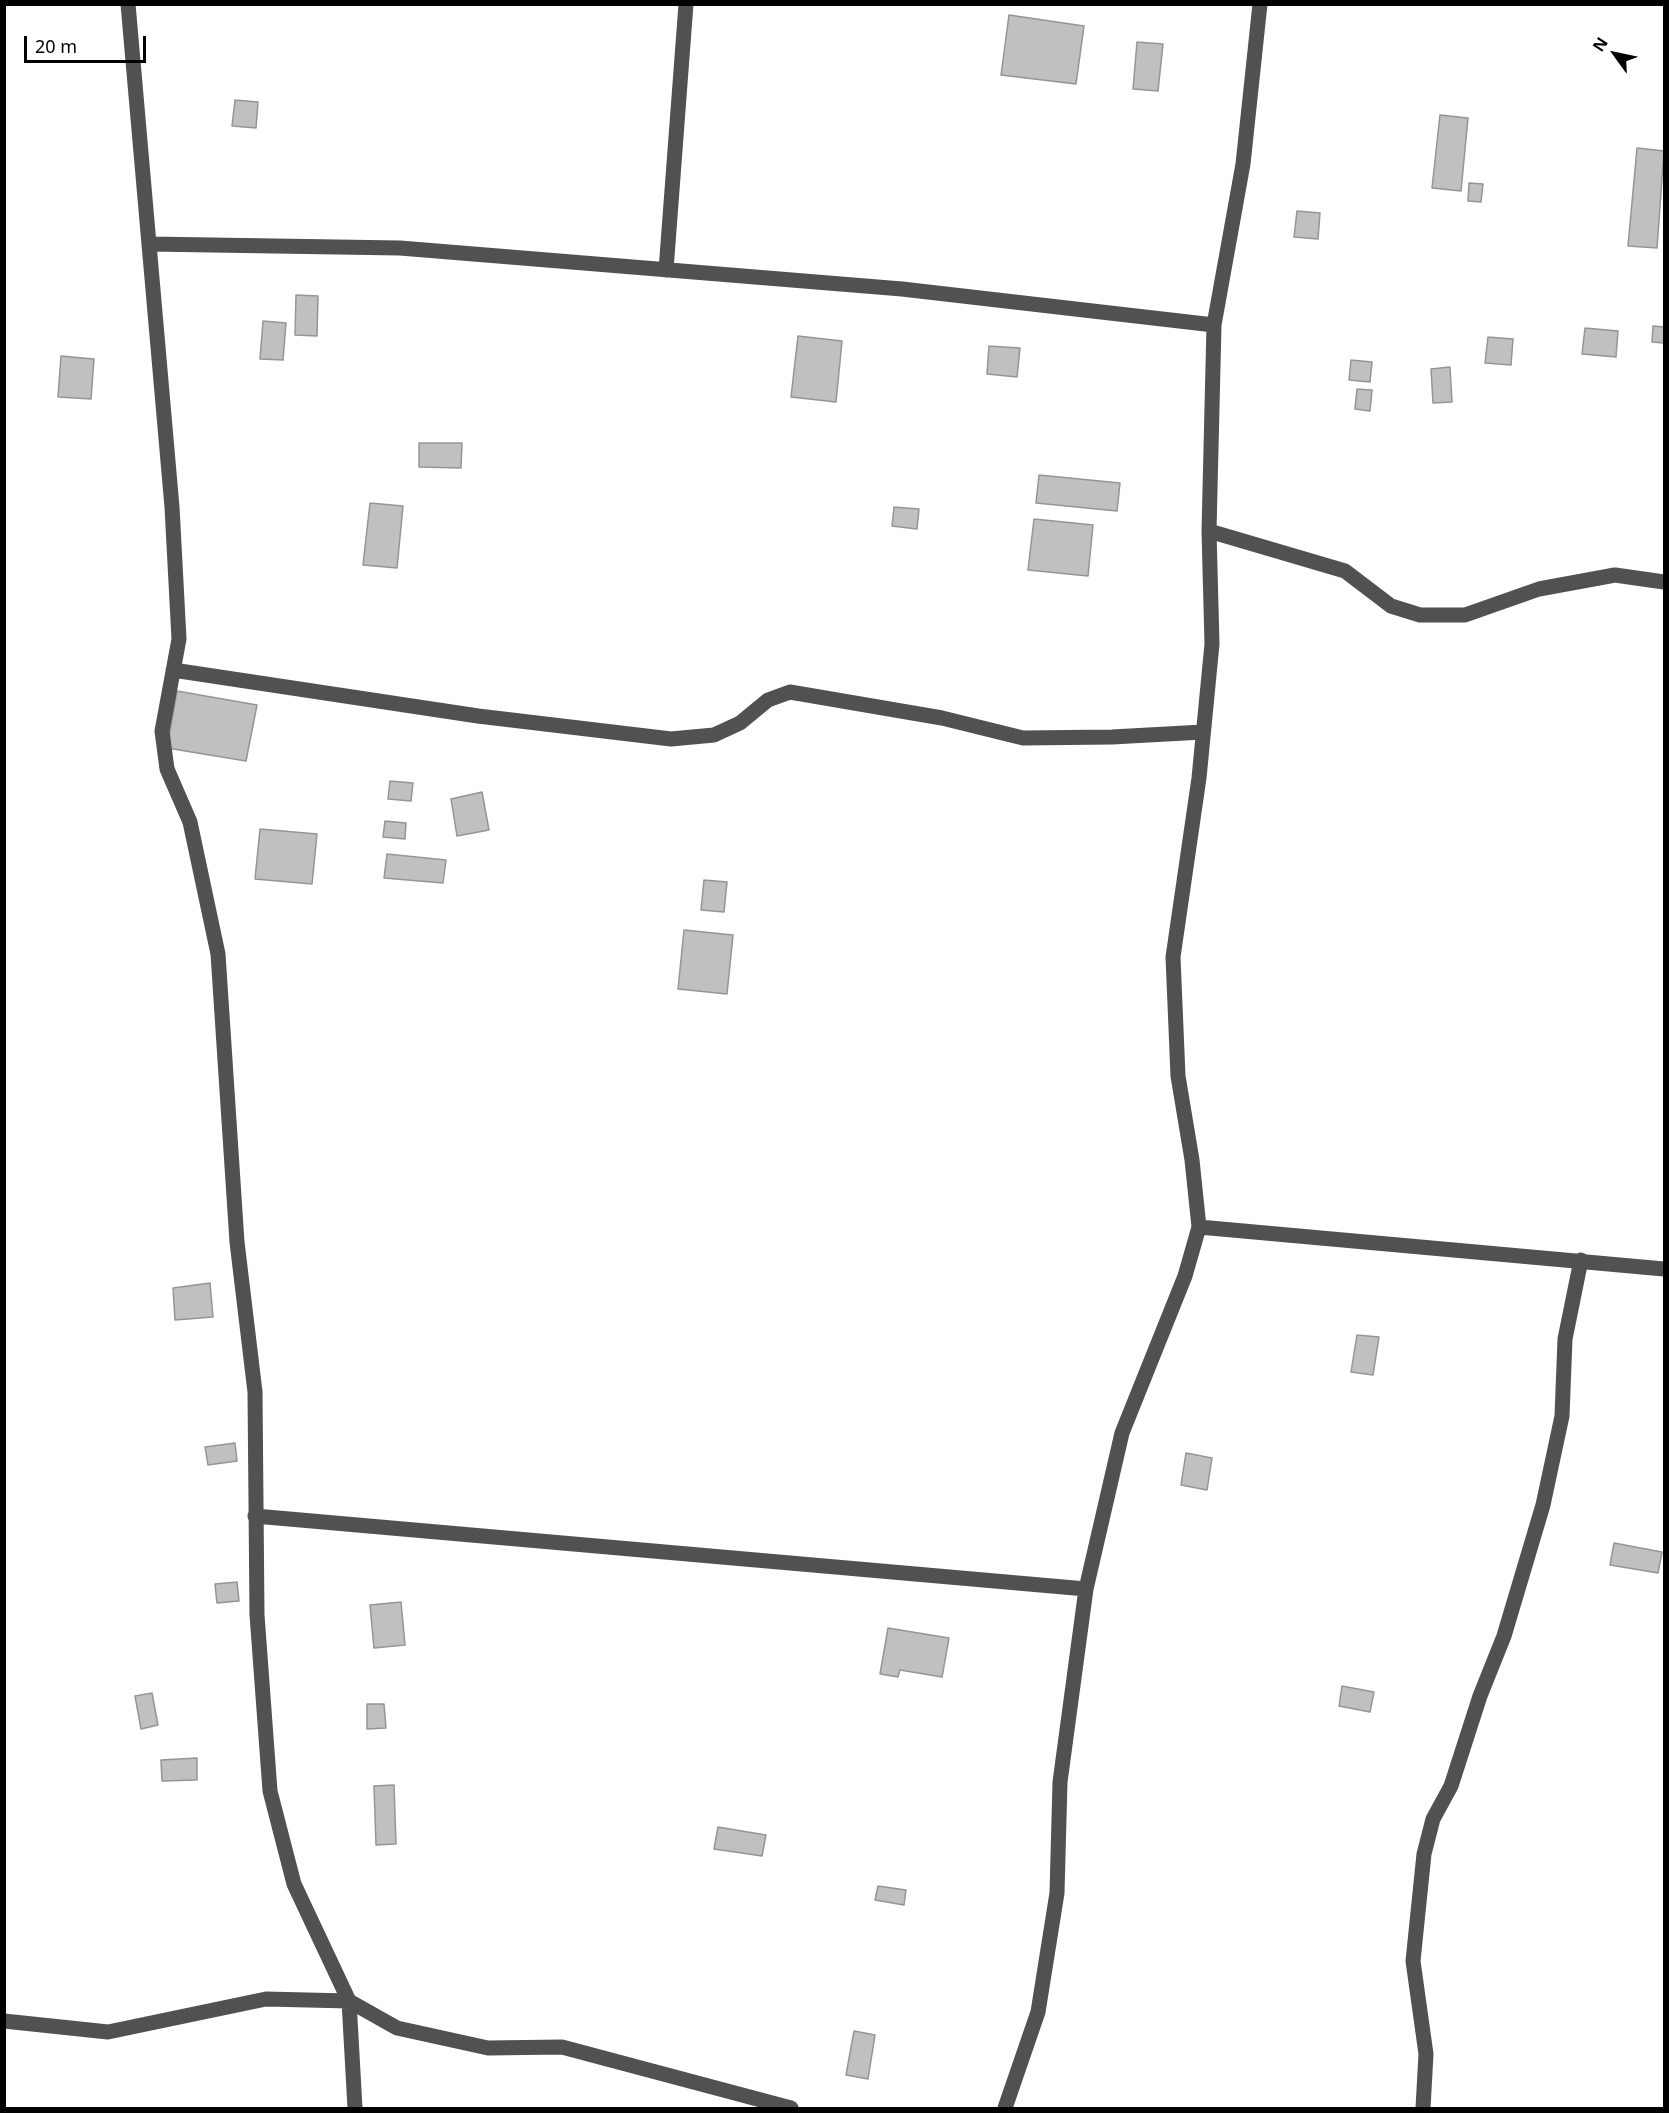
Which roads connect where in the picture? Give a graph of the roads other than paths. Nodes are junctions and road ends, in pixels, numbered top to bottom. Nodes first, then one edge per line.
1 (128, 4) edge
2 (686, 4) edge
3 (1260, 4) edge
4 (149, 244) junction
5 (666, 270) junction
6 (1214, 325) junction
7 (1209, 531) junction
8 (1665, 582) edge
9 (173, 670) junction
10 (1203, 732) junction
11 (1199, 1227) junction
12 (1581, 1260) junction
13 (1665, 1269) edge
14 (255, 1516) junction
15 (1086, 1589) junction
16 (349, 2001) junction
17 (4, 2021) edge
18 (355, 2109) edge
19 (791, 2109) edge
20 (1005, 2109) edge
21 (1423, 2109) edge

1 - 4 street
2 - 5 street
3 - 6 street
4 - 5 street
4 - 9 street
5 - 6 street
6 - 7 street
7 - 8 street
7 - 10 street
9 - 10 street
9 - 14 street
10 - 11 street
11 - 12 street
11 - 15 street
12 - 13 street
12 - 21 street
14 - 15 street
14 - 16 street
15 - 20 street
16 - 17 street
16 - 18 street
16 - 19 street

